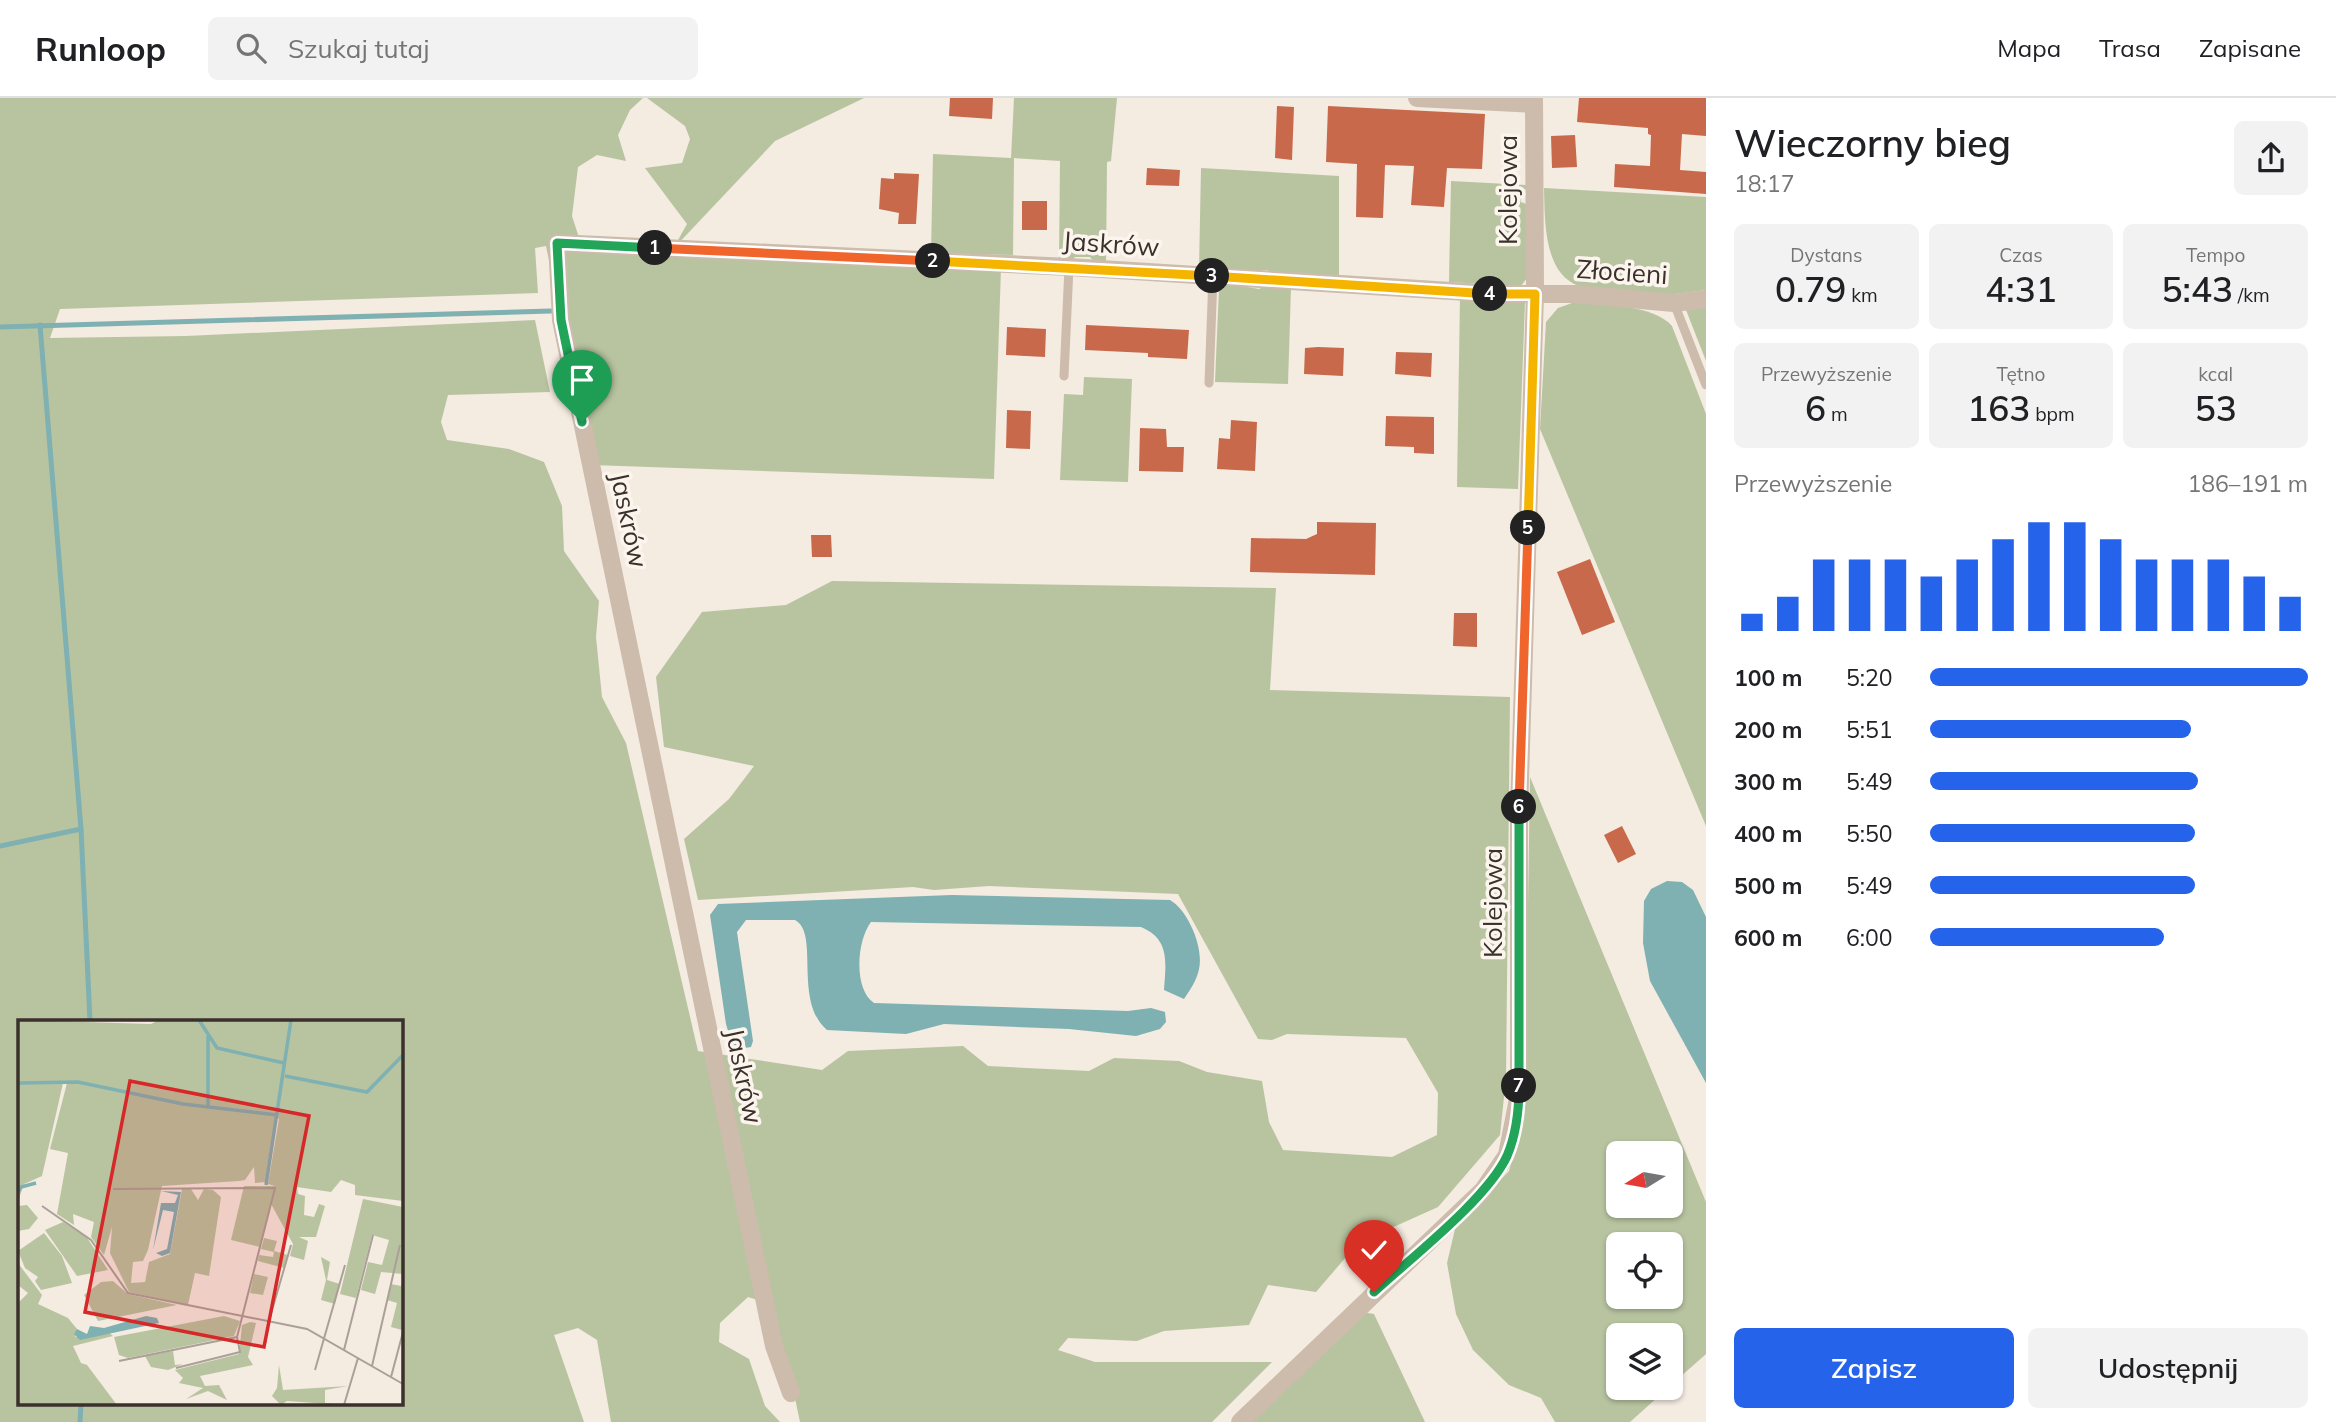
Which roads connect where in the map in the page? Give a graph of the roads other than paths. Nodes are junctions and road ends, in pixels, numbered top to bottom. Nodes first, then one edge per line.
1 (1417, 98) edge
2 (1534, 101) edge
3 (1069, 267) junction
4 (1213, 276) junction
5 (1535, 294) junction
6 (1706, 299) edge
7 (1674, 303) junction
8 (1064, 376) dead end
9 (1209, 383) dead end
10 (1706, 385) edge
11 (792, 1393) dead end
12 (1240, 1422) edge

1 - 2 street, Kolejowa
2 - 5 street, Kolejowa
3 - 4 street, Jaskrów
3 - 8 lane
3 - 11 street, Jaskrów
4 - 5 street, Jaskrów
4 - 9 lane
5 - 7 street, Złocieni
5 - 12 street, Kolejowa
6 - 7 street, Złocieni
7 - 10 lane

